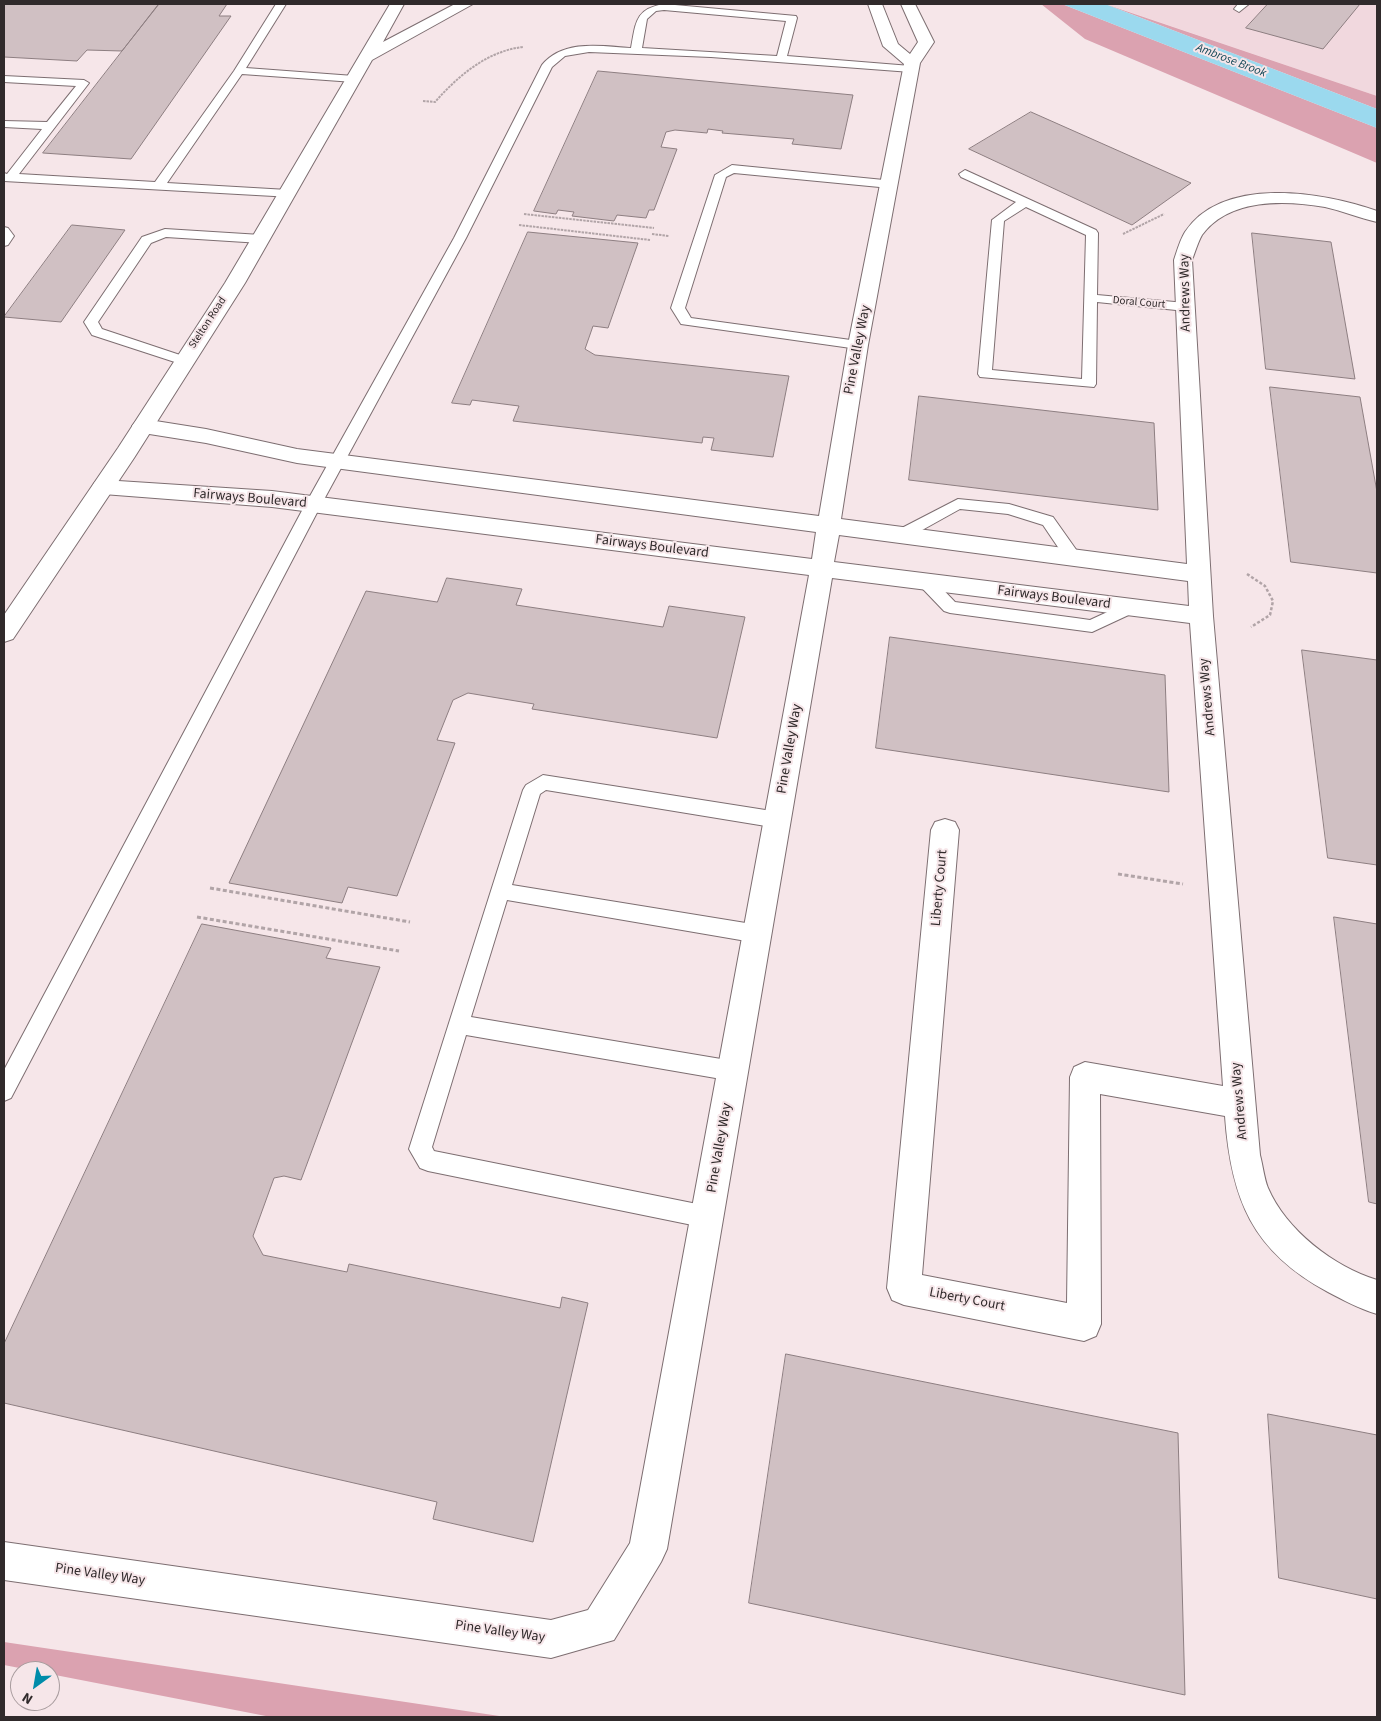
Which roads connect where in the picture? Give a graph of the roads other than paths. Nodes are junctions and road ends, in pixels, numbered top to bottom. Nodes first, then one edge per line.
1 (281, 4) edge
2 (397, 4) edge
3 (466, 4) edge
4 (875, 4) edge
5 (908, 4) edge
6 (636, 51) junction
7 (366, 57) junction
8 (781, 59) junction
9 (911, 66) junction
10 (239, 71) junction
11 (4, 79) edge
12 (354, 79) junction
13 (4, 124) edge
14 (50, 126) junction
15 (965, 174) dead end
16 (7, 178) edge
17 (890, 184) junction
18 (160, 186) junction
19 (288, 194) junction
20 (1025, 202) junction
21 (1377, 217) edge
22 (4, 231) edge
23 (261, 239) junction
24 (4, 242) edge
25 (1092, 298) junction
26 (1186, 307) junction
27 (858, 345) junction
28 (184, 361) junction
29 (143, 426) junction
30 (338, 461) junction
31 (103, 487) junction
32 (313, 505) junction
33 (828, 526) junction
34 (901, 535) junction
35 (1074, 558) junction
36 (822, 569) junction
37 (1199, 574) junction
38 (11, 610) edge
39 (1201, 616) junction
40 (4, 632) edge
41 (778, 820) junction
42 (945, 830) dead end
43 (500, 891) junction
44 (758, 934) junction
45 (458, 1024) junction
46 (733, 1071) junction
47 (4, 1092) edge
48 (1240, 1104) junction
49 (707, 1217) junction
50 (1377, 1297) edge
51 (4, 1561) edge

1 - 10 lane
2 - 7 street, Stelton Road
3 - 7 street
4 - 9 street
5 - 9 street, Pine Valley Way
6 - 8 lane
6 - 8 lane
6 - 30 lane
7 - 12 street, Stelton Road
8 - 9 lane
9 - 17 street, Pine Valley Way
10 - 12 lane
10 - 18 lane
11 - 14 lane
12 - 19 street, Stelton Road
13 - 14 lane
14 - 16 lane
15 - 20 lane
16 - 18 lane
17 - 27 street, Pine Valley Way
17 - 27 lane
18 - 19 lane
19 - 23 street, Stelton Road
20 - 25 lane
20 - 25 lane
21 - 26 street, Andrews Way
22 - 24 lane
23 - 28 street, Stelton Road
23 - 28 lane
25 - 26 lane, Doral Court
26 - 37 street, Andrews Way
27 - 33 street, Pine Valley Way
28 - 29 street, Stelton Road
29 - 30 street
29 - 31 street, Stelton Road
30 - 32 lane
30 - 33 street
31 - 32 street, Fairways Boulevard
31 - 38 street, Stelton Road
32 - 36 street, Fairways Boulevard
32 - 47 lane
33 - 34 street
33 - 36 street, Pine Valley Way
34 - 35 street
34 - 35 lane
35 - 37 street
36 - 39 street, Fairways Boulevard
36 - 41 street, Pine Valley Way
37 - 39 street, Andrews Way
38 - 40 street, Stelton Road
39 - 48 street, Andrews Way
41 - 43 lane
41 - 44 street, Pine Valley Way
42 - 48 street, Liberty Court
43 - 44 lane
43 - 45 lane
44 - 46 street, Pine Valley Way
45 - 46 lane
45 - 49 lane
46 - 49 street, Pine Valley Way
48 - 50 street, Andrews Way
49 - 51 street, Pine Valley Way

